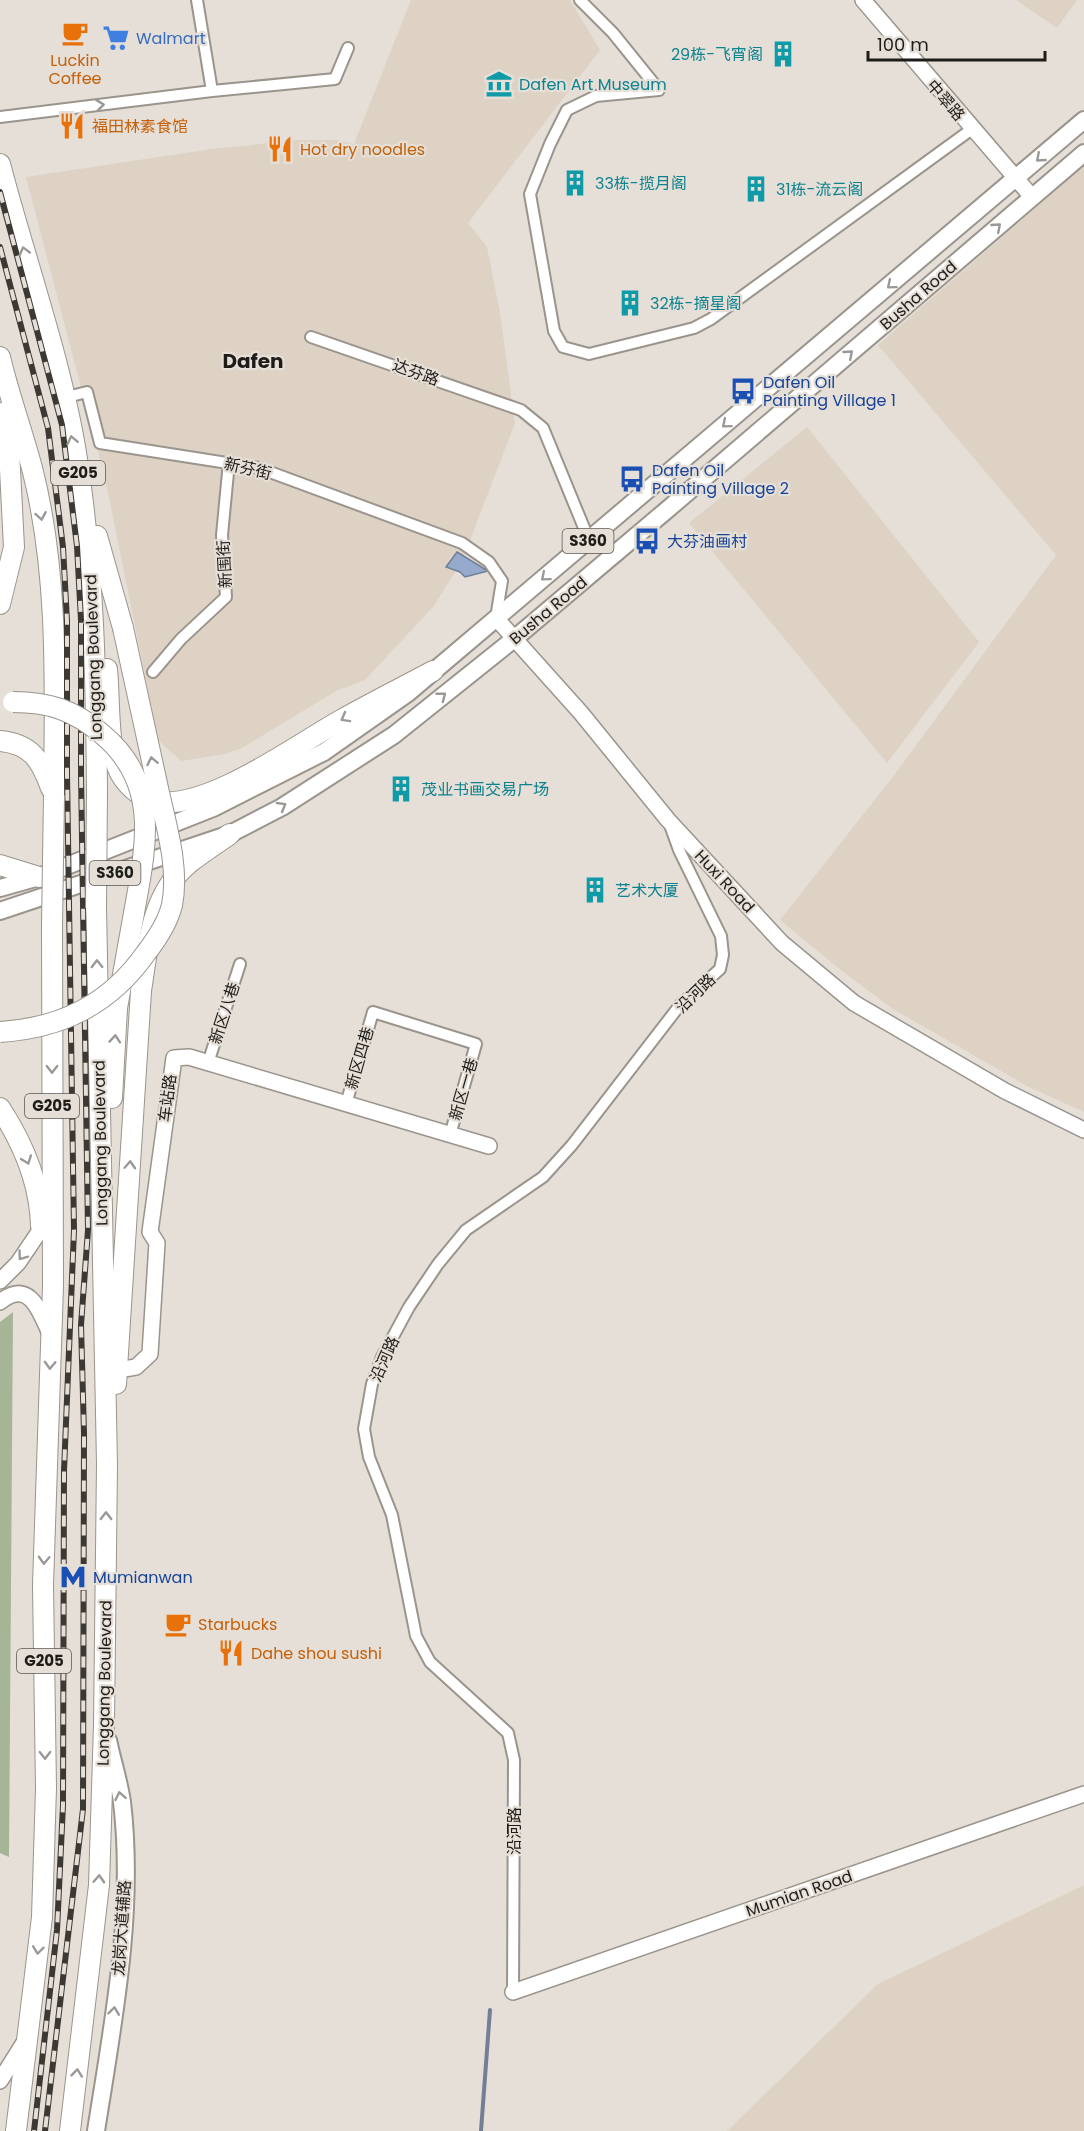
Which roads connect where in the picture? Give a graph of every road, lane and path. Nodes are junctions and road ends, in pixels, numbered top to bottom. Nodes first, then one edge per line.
1 (197, 0) edge
2 (580, 0) edge
3 (863, 0) edge
4 (348, 48) dead end
5 (212, 91) junction
6 (0, 117) edge
7 (1084, 120) edge
8 (972, 129) junction
9 (1084, 153) edge
10 (0, 164) edge
11 (1016, 178) junction
12 (1032, 197) junction
13 (311, 336) dead end
14 (0, 357) edge
15 (5, 381) junction
16 (63, 398) junction
17 (229, 462) junction
18 (78, 470) junction
19 (5, 485) edge
20 (589, 540) junction
21 (92, 582) junction
22 (0, 604) edge
23 (496, 618) junction
24 (514, 639) junction
25 (433, 671) junction
26 (153, 672) dead end
27 (7, 703) edge
28 (0, 741) edge
29 (54, 795) junction
30 (668, 820) junction
31 (230, 834) junction
32 (0, 865) edge
33 (39, 877) junction
34 (0, 888) edge
35 (0, 911) edge
36 (240, 964) dead end
37 (373, 1012) joint
38 (0, 1032) edge
39 (208, 1062) junction
40 (346, 1104) junction
41 (0, 1108) edge
42 (1084, 1130) edge
43 (450, 1134) junction
44 (489, 1146) dead end
45 (41, 1229) junction
46 (0, 1281) edge
47 (53, 1286) junction
48 (0, 1302) edge
49 (51, 1336) junction
50 (118, 1370) junction
51 (107, 1464) junction
52 (104, 1725) junction
53 (1084, 1794) edge
54 (513, 1992) joint
55 (28, 2036) junction
56 (0, 2081) edge
57 (16, 2131) edge
58 (70, 2131) edge
59 (96, 2131) edge

1 - 5 street
2 - 8 street
3 - 8 street, 中翠路
4 - 5 street
6 -> 5 street
7 -> 11 main road, Busha Road / S360
8 - 11 street, 中翠路
9 - 12 main road, Busha Road / S360
16 -> 10 highway, Longgang Boulevard / G205
11 - 12 street, 中翠路
11 -> 20 main road, Busha Road / S360
24 -> 12 main road, Busha Road / S360
13 - 20 street, 达芬路
14 - 15 highway, G205
15 - 19 highway
15 -> 29 highway, G205
16 - 17 street, 新芬街
18 -> 16 highway, Longgang Boulevard / G205
17 - 23 street, 新芬街
17 - 26 street, 新围街
18 - 21 highway, Longgang Boulevard / G205
38 -> 18 highway, bridge
19 - 22 highway
20 -> 23 main road, Busha Road / S360
25 -> 21 highway
51 -> 21 highway, Longgang Boulevard / G205, bridge
23 - 24 street, Huxi Road
23 - 25 main road, Busha Road / S360
24 - 30 street, Huxi Road
31 -> 24 main road, Busha Road / S360
25 - 33 main road, Busha Road / S360
50 -> 27 highway, bridge
28 - 29 highway
29 -> 47 highway, G205, bridge
30 - 42 street, Huxi Road
30 - 54 street, 沿河路
31 - 35 main road, Busha Road / S360
50 -> 31 highway
32 - 33 highway
33 - 34 main road, S360
36 - 39 street, 新区八巷
37 - 40 street, 新区四巷
37 - 43 street, 新区一巷
39 - 40 street, 车站路
39 - 50 street, 车站路
40 - 43 street, 车站路
41 -> 45 highway
43 - 44 street, 车站路
45 -> 46 street
45 - 47 highway
47 - 49 highway, G205
48 - 49 street
49 -> 55 highway, G205
50 - 51 highway
52 -> 51 highway, Longgang Boulevard / G205
58 -> 52 highway, Longgang Boulevard / G205
59 -> 52 main road, 龙岗大道辅路
53 - 54 street, Mumian Road
55 - 56 street
55 - 57 highway, G205

